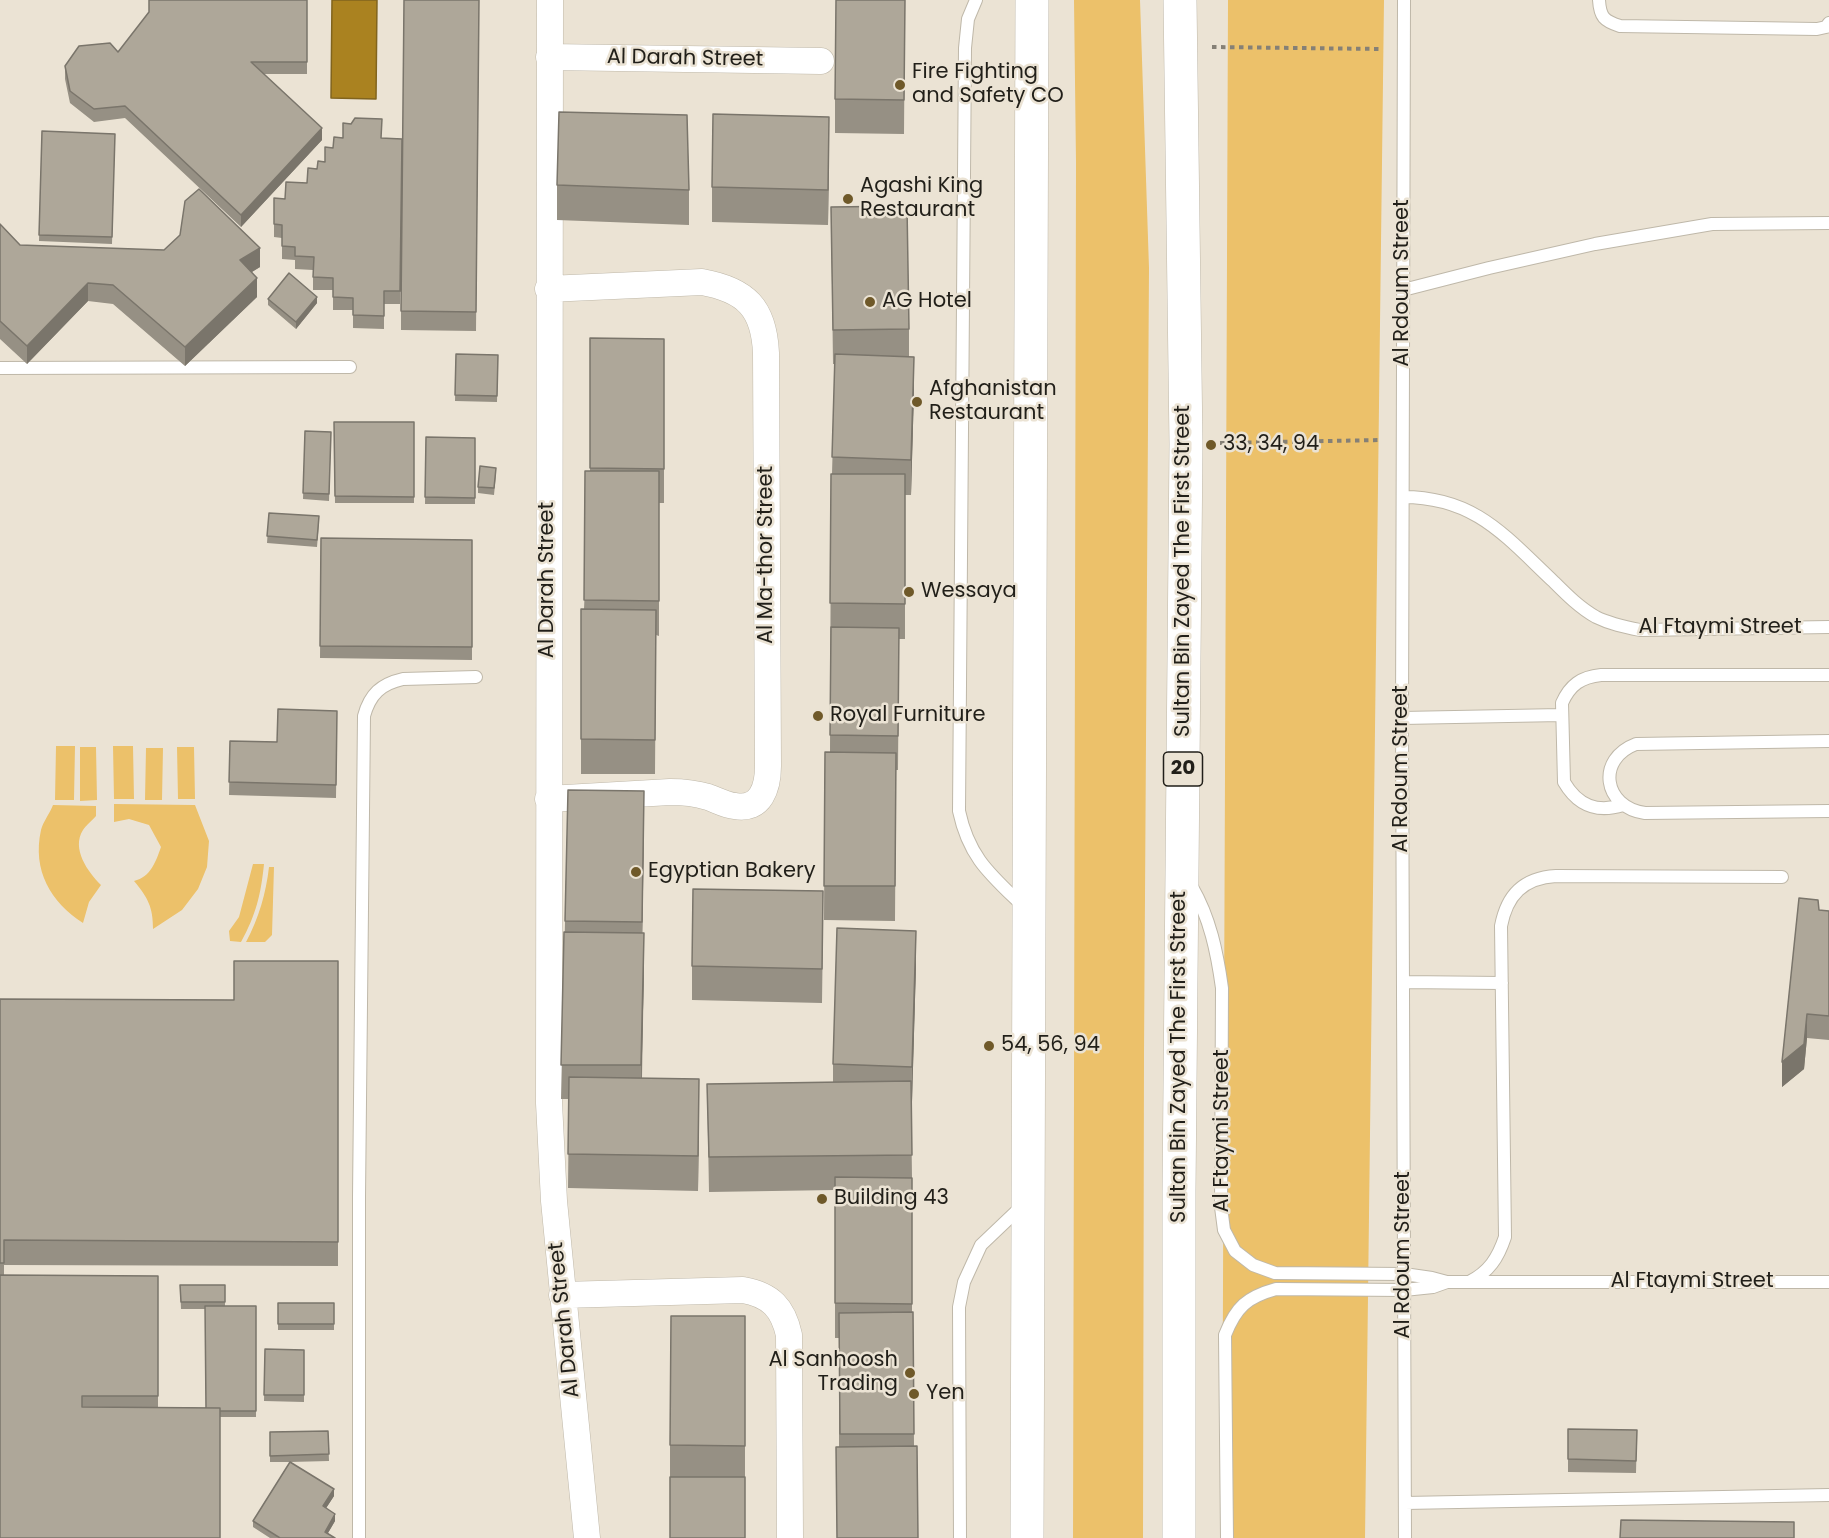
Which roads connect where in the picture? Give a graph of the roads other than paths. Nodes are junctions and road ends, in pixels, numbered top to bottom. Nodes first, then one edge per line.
1 (550, 0) edge
2 (976, 0) edge
3 (1032, 0) edge
4 (1180, 0) edge
5 (1404, 0) edge
6 (1599, 0) edge
7 (1829, 23) edge
8 (549, 57) junction
9 (821, 61) dead end
10 (1829, 223) edge
11 (548, 289) junction
12 (1403, 290) junction
13 (350, 367) dead end
14 (0, 368) edge
15 (1402, 497) junction
16 (1829, 627) edge
17 (1829, 675) edge
18 (476, 677) dead end
19 (1561, 715) junction
20 (1402, 717) junction
21 (1829, 741) edge
22 (548, 799) junction
23 (1623, 806) junction
24 (1829, 811) edge
25 (1182, 869) junction
26 (1782, 877) dead end
27 (1028, 911) junction
28 (1403, 982) junction
29 (1502, 983) junction
30 (1027, 1201) junction
31 (1404, 1274) junction
32 (1447, 1282) junction
33 (1468, 1282) junction
34 (1829, 1282) edge
35 (1404, 1290) junction
36 (562, 1295) junction
37 (1829, 1495) edge
38 (1406, 1503) junction
39 (359, 1538) edge
40 (587, 1538) edge
41 (790, 1538) edge
42 (960, 1538) edge
43 (1027, 1538) edge
44 (1179, 1538) edge
45 (1227, 1538) edge
46 (1405, 1538) edge

1 - 8 street, Al Darah Street
2 - 27 lane
3 - 27 main road
4 - 25 main road, Sultan Bin Zayed The First Street / 20
5 - 12 lane, Al Rdoum Street
6 - 7 lane
8 - 9 street, Al Darah Street
8 - 11 street, Al Darah Street
10 - 12 lane
11 - 22 street, Al Darah Street
11 - 22 street, Al Ma-thor Street
12 - 15 lane, Al Rdoum Street
13 - 14 lane
15 - 16 lane, Al Ftaymi Street
15 - 20 lane, Al Rdoum Street
17 - 19 lane
18 - 39 lane
19 - 20 lane
19 - 23 lane
20 - 28 lane, Al Rdoum Street
21 - 23 lane
22 - 36 street, Al Darah Street
23 - 24 lane
25 - 31 lane, Al Ftaymi Street
25 - 44 main road, Sultan Bin Zayed The First Street / 20
26 - 29 lane
27 - 30 main road
28 - 29 lane
28 - 31 lane, Al Rdoum Street
29 - 33 lane
30 - 42 lane
30 - 43 main road
31 - 32 lane, Al Ftaymi Street
31 - 35 lane, Al Rdoum Street
32 - 33 lane, Al Ftaymi Street
32 - 35 lane, Al Ftaymi Street
33 - 34 lane, Al Ftaymi Street
35 - 38 lane, Al Rdoum Street
35 - 45 lane, Al Ftaymi Street
36 - 40 street, Al Darah Street
36 - 41 street
37 - 38 lane
38 - 46 lane, Al Rdoum Street

